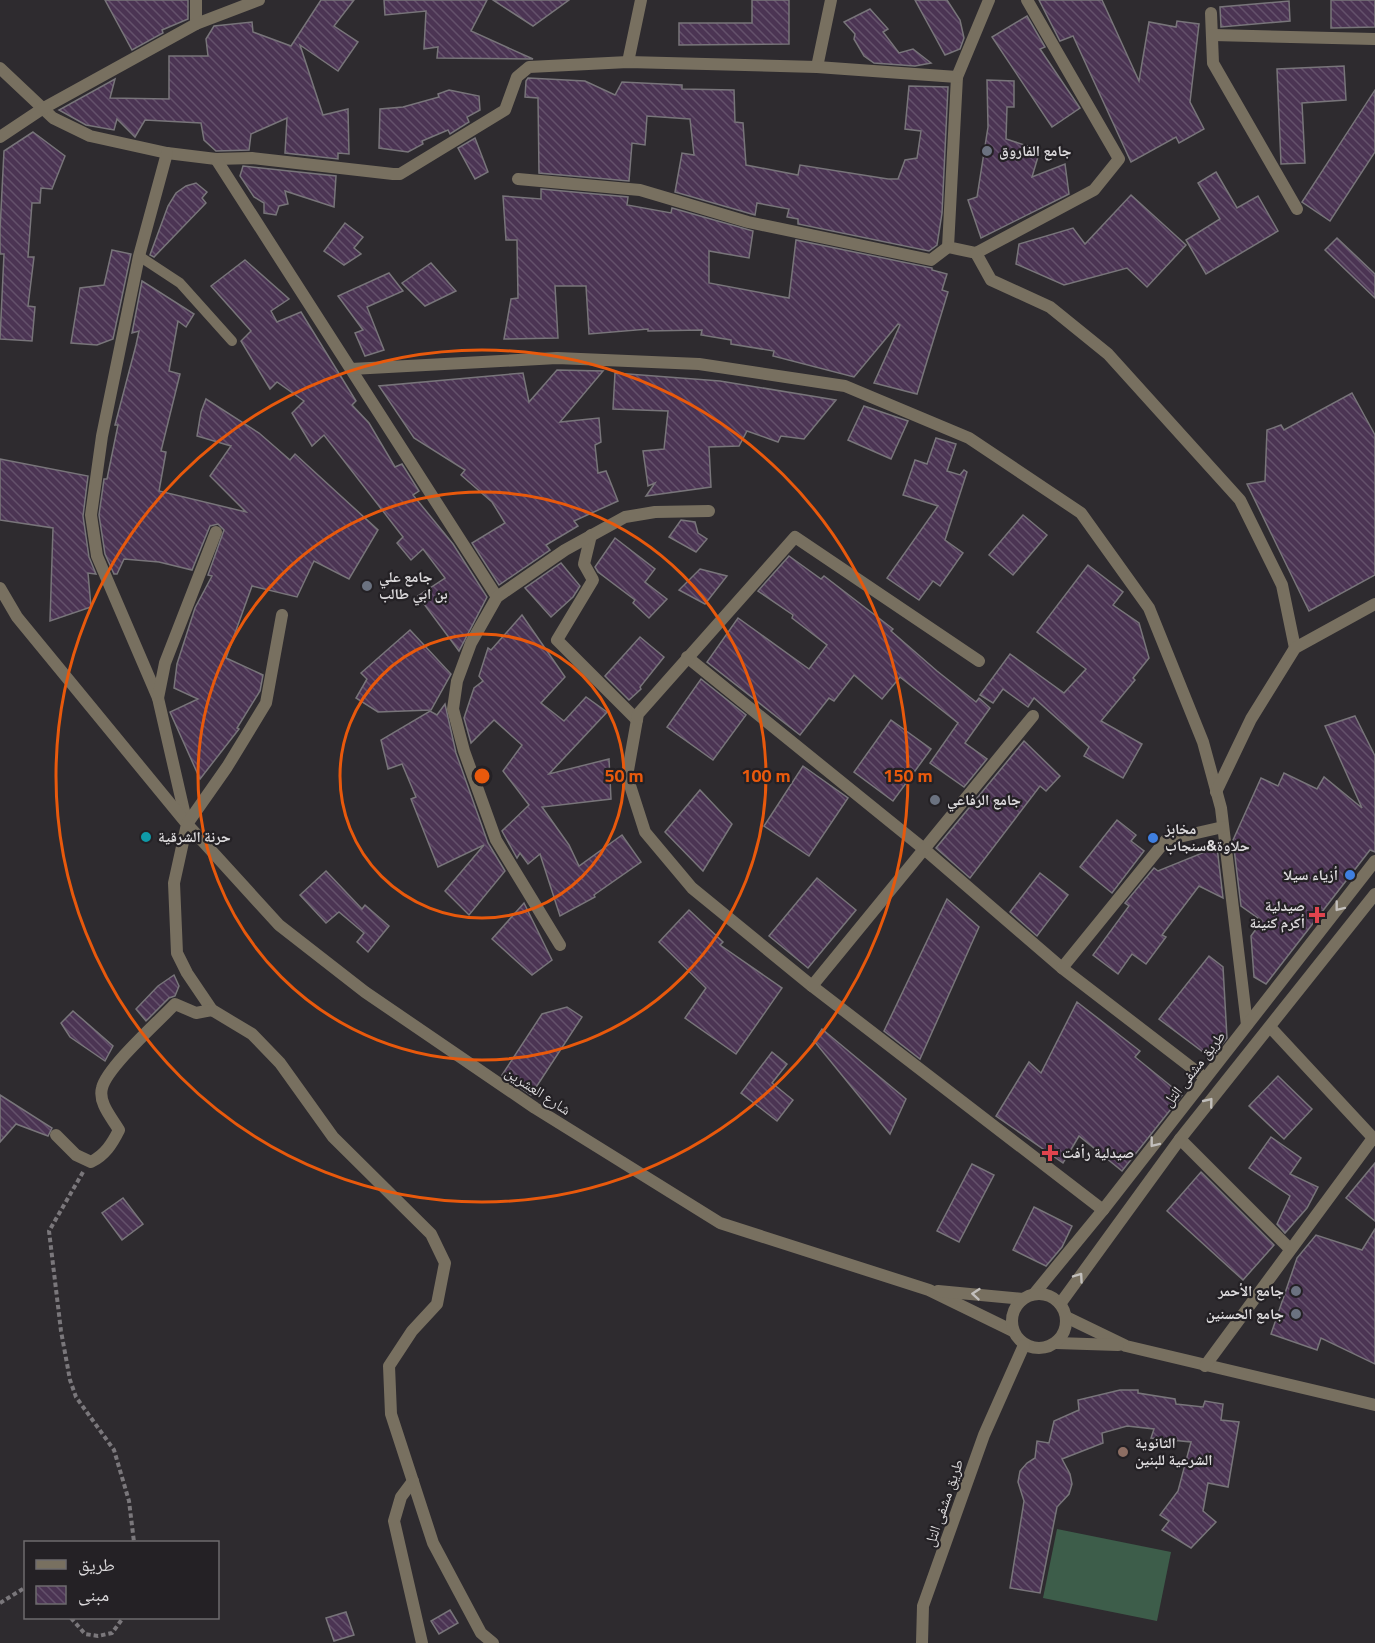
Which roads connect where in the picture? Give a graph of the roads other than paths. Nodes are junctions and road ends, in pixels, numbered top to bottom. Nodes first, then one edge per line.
1 (196, 0) edge
2 (259, 0) edge
3 (641, 0) edge
4 (831, 0) edge
5 (989, 0) edge
6 (1027, 0) edge
7 (1210, 13) dead end
8 (196, 24) junction
9 (1214, 35) junction
10 (1375, 40) edge
11 (628, 62) junction
12 (817, 67) junction
13 (0, 68) edge
14 (957, 76) junction
15 (42, 109) junction
16 (0, 137) edge
17 (166, 153) junction
18 (216, 159) junction
19 (518, 179) dead end
20 (1297, 208) dead end
21 (948, 247) junction
22 (976, 253) junction
23 (139, 256) junction
24 (232, 341) dead end
25 (351, 369) junction
26 (709, 512) dead end
27 (216, 532) dead end
28 (591, 535) junction
29 (0, 588) edge
30 (497, 597) junction
31 (1375, 604) edge
32 (282, 615) dead end
33 (1295, 648) junction
34 (687, 657) junction
35 (979, 661) dead end
36 (158, 698) junction
37 (1033, 716) dead end
38 (637, 720) junction
39 (1216, 792) junction
40 (187, 824) junction
41 (1223, 827) junction
42 (924, 849) junction
43 (1375, 861) edge
44 (1375, 894) edge
45 (560, 945) dead end
46 (1062, 969) junction
47 (812, 986) junction
48 (212, 1010) junction
49 (1247, 1025) junction
50 (1271, 1028) junction
51 (1205, 1078) junction
52 (56, 1134) dead end
53 (1180, 1139) junction
54 (1374, 1139) edge
55 (1103, 1210) junction
56 (1290, 1249) junction
57 (929, 1290) junction
58 (1029, 1296) junction
59 (1060, 1304) junction
60 (1066, 1317) junction
61 (1012, 1330) junction
62 (1056, 1342) junction
63 (1024, 1345) junction
64 (1126, 1346) junction
65 (1205, 1366) junction
66 (1375, 1405) edge
67 (413, 1481) junction
68 (422, 1643) edge
69 (493, 1643) edge
70 (922, 1643) edge

1 - 8 street
2 - 8 street
3 - 11 street
4 - 12 street
5 - 14 street
6 - 22 street
7 - 9 street
8 - 15 street
9 - 10 street
9 - 20 street
11 - 12 street
11 - 18 street
12 - 14 street
13 - 15 street
14 - 21 street
15 - 16 street
15 - 17 street
17 - 18 street
17 - 23 street
18 - 25 street
19 - 21 street
21 - 22 street
22 - 33 street
23 - 24 lane
23 - 36 street
25 - 30 street
25 - 39 street
26 - 28 street
27 - 36 street
28 - 30 street
28 - 38 street
29 - 40 street, شارع العشرين
30 - 45 street
31 - 33 street
32 - 40 street
33 - 39 street
34 - 35 street
34 - 38 street
34 - 42 street
36 - 40 street
37 - 42 street
38 - 47 street
39 - 41 street
40 - 48 street
40 - 57 street, شارع العشرين
41 - 46 street
41 - 49 street
42 - 46 street
42 - 47 street
43 -> 49 street, طريق مشفى التل
44 - 50 street
46 - 51 street
47 - 55 street
48 - 52 street
48 - 67 street
49 - 51 street, طريق مشفى التل
53 -> 50 street
50 - 54 street
51 -> 55 street, طريق مشفى التل
53 - 56 street
59 -> 53 street
54 - 56 street
55 - 58 street, طريق مشفى التل
56 - 65 street
58 -> 57 street
57 - 61 street
58 - 59 street
58 - 61 street
59 - 60 street
60 - 62 street
60 - 64 street
61 - 63 street
62 - 63 street
62 - 64 street
63 - 70 street, طريق مشفى التل
64 - 65 street
65 - 66 street
67 - 68 street
67 - 69 street

